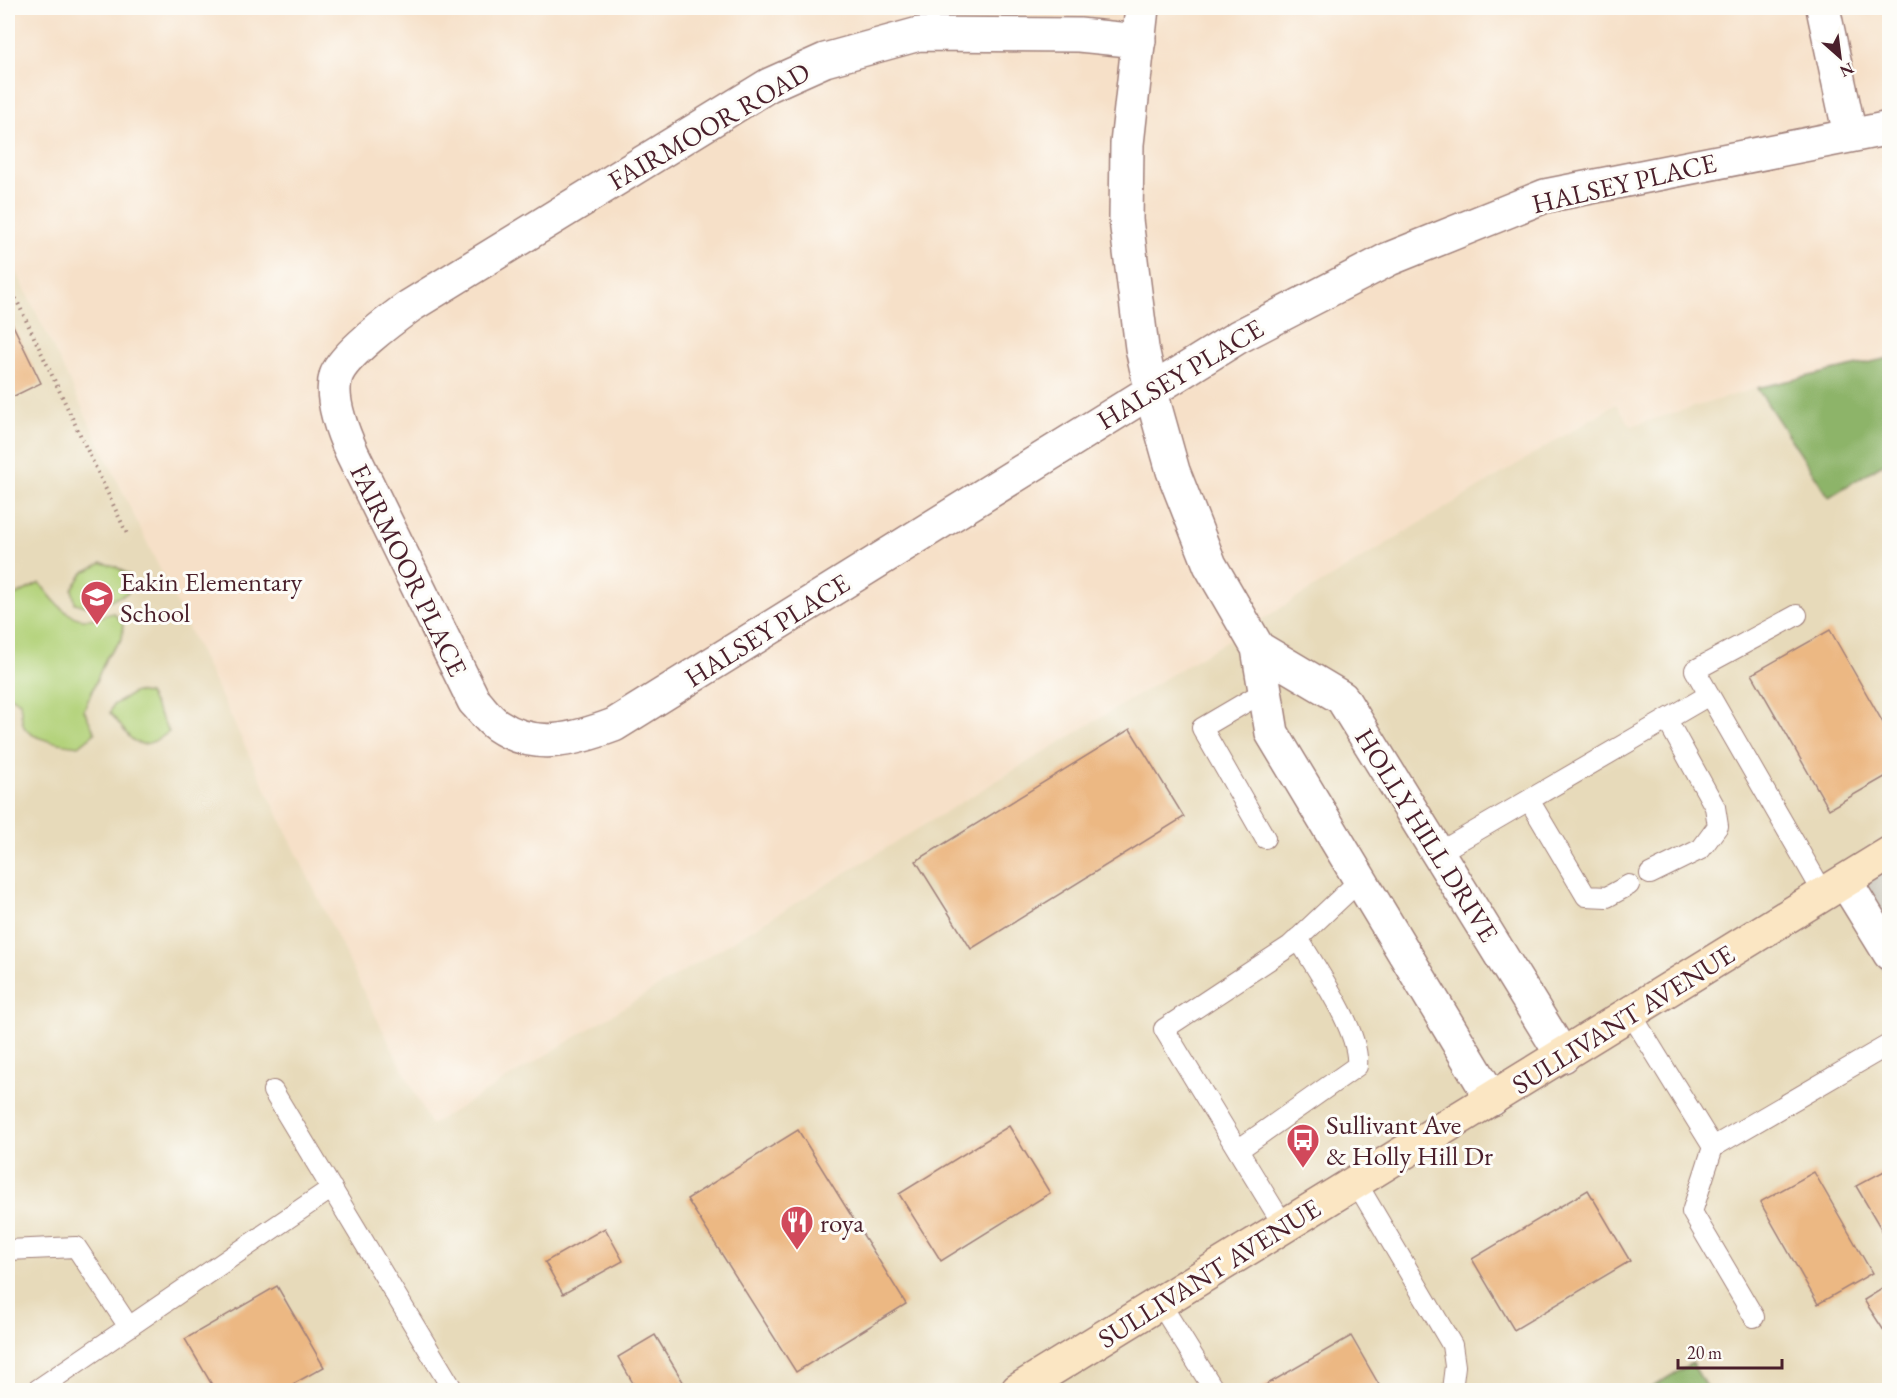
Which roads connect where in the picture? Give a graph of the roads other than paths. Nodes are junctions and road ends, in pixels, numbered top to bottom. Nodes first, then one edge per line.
1 (1142, 8) edge
2 (1822, 8) edge
3 (1138, 41) junction
4 (1890, 128) edge
5 (1850, 135) junction
6 (336, 376) joint
7 (1151, 391) junction
8 (1797, 615) dead end
9 (1258, 648) junction
10 (1265, 691) junction
11 (1709, 695) junction
12 (1667, 720) junction
13 (525, 739) joint
14 (1529, 800) junction
15 (1265, 838) dead end
16 (1438, 853) junction
17 (1890, 854) edge
18 (1650, 874) dead end
19 (1360, 880) junction
20 (1629, 885) dead end
21 (1834, 888) junction
22 (1298, 938) junction
23 (1890, 954) edge
24 (1631, 1014) junction
25 (1890, 1044) edge
26 (1563, 1056) junction
27 (273, 1091) dead end
28 (1492, 1100) junction
29 (1713, 1147) junction
30 (1238, 1150) junction
31 (1356, 1182) junction
32 (332, 1188) junction
33 (1284, 1226) junction
34 (8, 1250) edge
35 (1160, 1303) junction
36 (1754, 1317) dead end
37 (129, 1327) junction
38 (37, 1390) edge
39 (453, 1390) edge
40 (1018, 1390) edge
41 (1214, 1390) edge
42 (1452, 1390) edge

1 - 3 street, HOLLY HILL DRIVE
2 - 5 street
3 - 6 street, FAIRMOOR ROAD
3 - 7 street, HOLLY HILL DRIVE
4 - 5 street, HALSEY PLACE
5 - 7 street, HALSEY PLACE
6 - 13 street, FAIRMOOR PLACE
7 - 9 street, HOLLY HILL DRIVE
7 - 13 street, HALSEY PLACE
8 - 11 lane
9 - 10 street, HOLLY HILL DRIVE
9 - 16 street, HOLLY HILL DRIVE
10 - 15 lane
10 - 19 street, HOLLY HILL DRIVE
11 - 12 lane
11 - 21 lane
12 - 14 lane
12 - 18 lane
14 - 16 lane
14 - 20 lane
16 - 26 street, HOLLY HILL DRIVE
17 - 21 main road, SULLIVANT AVENUE
19 - 22 lane
19 - 28 street, HOLLY HILL DRIVE
21 - 23 street
21 - 24 main road, SULLIVANT AVENUE
22 - 30 lane
22 - 30 lane
24 - 26 main road, SULLIVANT AVENUE
24 - 29 lane
25 - 29 lane
26 - 28 main road, SULLIVANT AVENUE
27 - 32 lane
28 - 31 main road, SULLIVANT AVENUE
29 - 36 lane
30 - 33 lane
31 - 33 main road, SULLIVANT AVENUE
31 - 42 lane
32 - 37 lane
32 - 39 lane
33 - 35 main road, SULLIVANT AVENUE
34 - 37 lane
35 - 40 main road, SULLIVANT AVENUE
35 - 41 lane
37 - 38 lane

